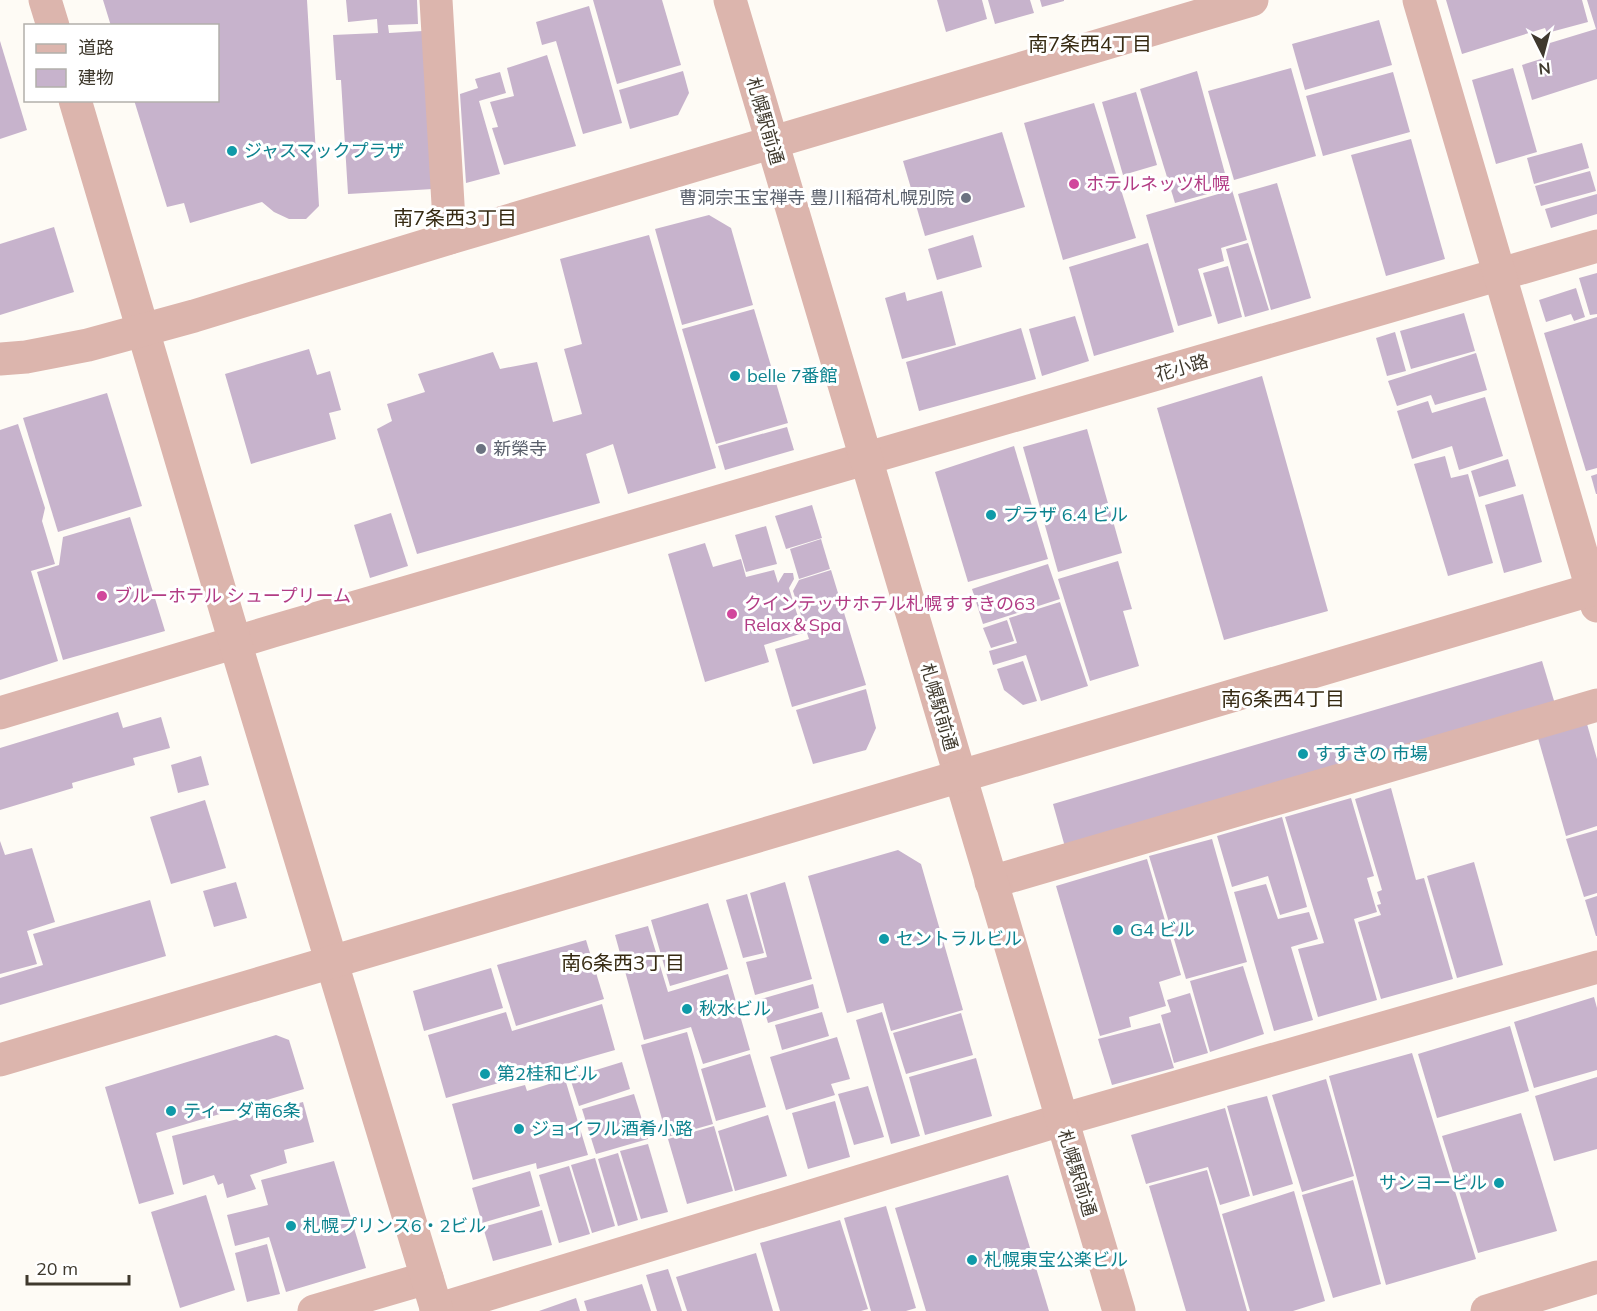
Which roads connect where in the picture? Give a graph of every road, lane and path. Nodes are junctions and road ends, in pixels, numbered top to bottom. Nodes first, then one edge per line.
1 (45, 0) edge
2 (436, 0) edge
3 (730, 0) edge
4 (1252, 0) edge
5 (1419, 0) edge
6 (52, 24) edge
7 (76, 102) edge
8 (772, 142) junction
9 (450, 238) junction
10 (1597, 246) edge
11 (1499, 276) junction
12 (143, 329) junction
13 (0, 359) edge
14 (866, 460) junction
15 (1595, 594) edge
16 (235, 642) junction
17 (1597, 705) edge
18 (0, 713) edge
19 (960, 778) junction
20 (991, 882) junction
21 (331, 961) junction
22 (1597, 967) edge
23 (0, 1060) edge
24 (1061, 1120) junction
25 (1597, 1277) edge
26 (427, 1278) junction
27 (436, 1310) edge
28 (314, 1311) edge
29 (1119, 1311) edge
30 (1487, 1311) edge

1 - 6 street
2 - 9 street
3 - 8 street, 札幌駅前通
4 - 8 street
5 - 11 street
7 - 12 street
8 - 9 street
8 - 14 street, 札幌駅前通
9 - 12 street
10 - 11 street, 花小路
11 - 14 street, 花小路
11 - 15 street
12 - 13 street
12 - 16 street
14 - 16 street, 花小路
14 - 19 street, 札幌駅前通
15 - 19 street
16 - 18 street, 花小路
16 - 21 street
17 - 20 street
19 - 20 street, 札幌駅前通
19 - 21 street
20 - 24 street, 札幌駅前通
21 - 23 street
21 - 26 street
22 - 24 street
24 - 27 street
24 - 29 street, 札幌駅前通
25 - 30 street
26 - 27 street
26 - 28 street

